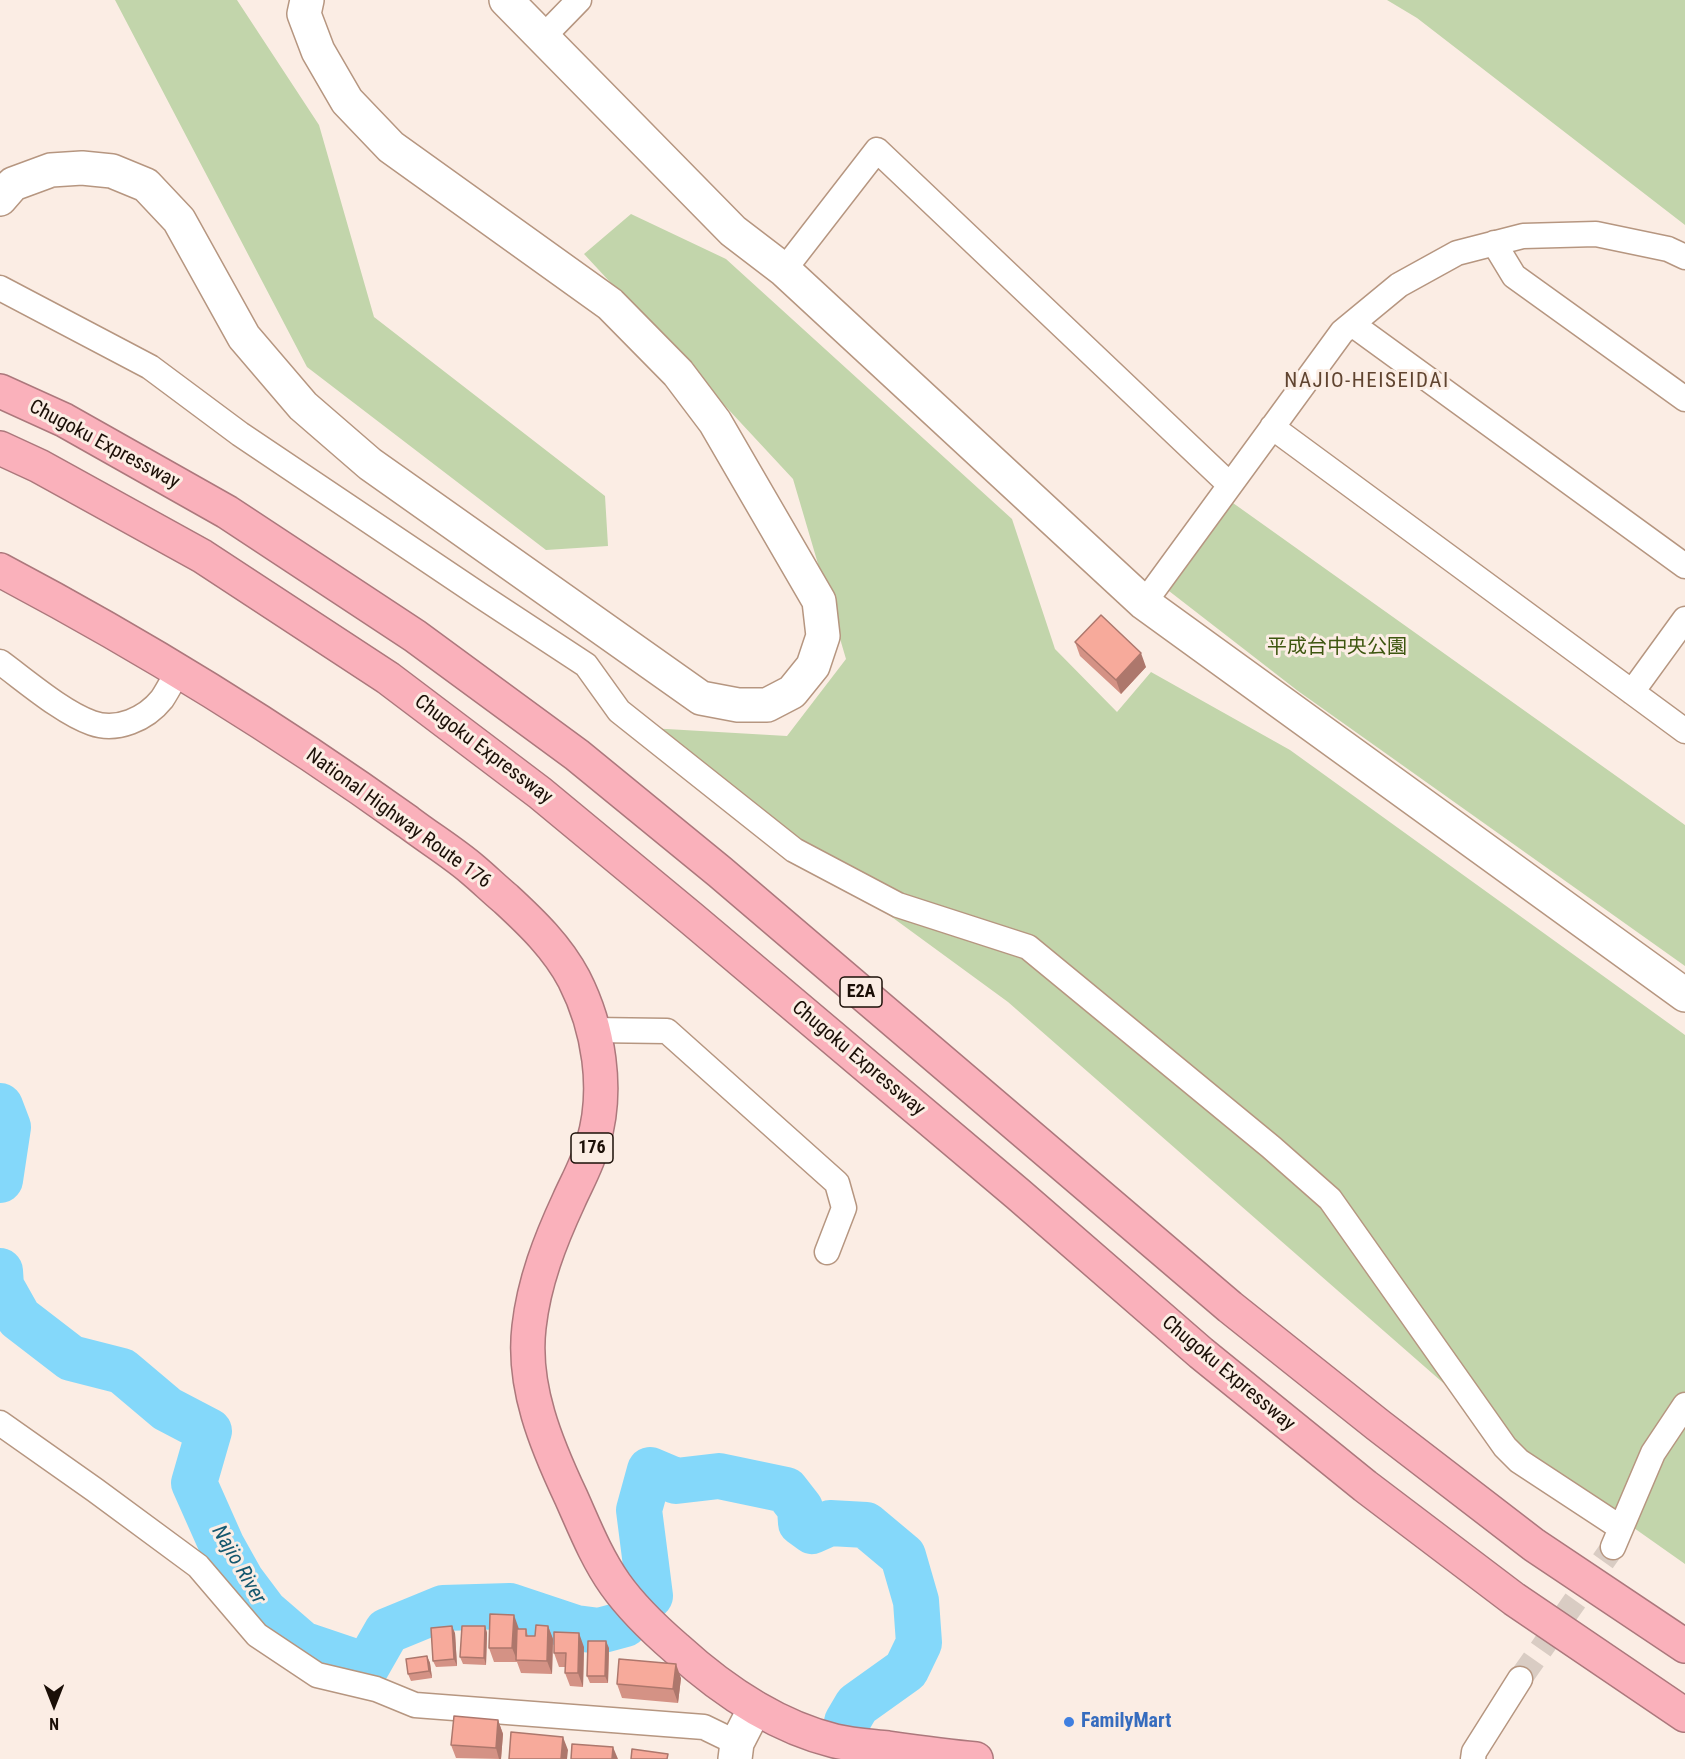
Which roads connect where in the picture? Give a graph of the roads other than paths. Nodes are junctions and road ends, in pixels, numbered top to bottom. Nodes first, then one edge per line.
1 (307, 0) edge
2 (506, 0) edge
3 (579, 0) edge
4 (543, 37) junction
5 (0, 199) edge
6 (1494, 243) junction
7 (1685, 257) edge
8 (784, 270) junction
9 (0, 288) edge
10 (1352, 324) junction
11 (0, 391) edge
12 (1685, 399) edge
13 (1272, 427) junction
14 (0, 448) edge
15 (1230, 485) junction
16 (1685, 566) edge
17 (0, 570) edge
18 (1144, 603) junction
19 (1685, 619) edge
20 (0, 662) edge
21 (178, 671) junction
22 (1632, 692) junction
23 (1685, 731) edge
24 (1685, 995) edge
25 (593, 1030) junction
26 (827, 1252) dead end
27 (1685, 1405) edge
28 (0, 1423) edge
29 (1685, 1646) edge
30 (1520, 1679) tunnel mouth
31 (1673, 1707) edge
32 (755, 1708) junction
33 (736, 1751) edge
34 (976, 1759) edge
35 (1473, 1759) edge

1 - 5 street
2 - 4 street
3 - 4 street
4 - 8 street
6 - 7 street
6 - 10 street
6 - 12 street
8 - 15 street
8 - 18 street
9 - 27 street
10 - 13 street
10 - 16 street
11 - 29 highway, Chugoku Expressway / E2A
13 - 15 street
13 - 22 street
14 - 31 highway, Chugoku Expressway / E2A
15 - 18 street
17 - 21 highway, National Highway Route 176 / 176
18 - 24 street
19 - 22 street
20 - 21 street
21 - 25 highway, National Highway Route 176 / 176
22 - 23 street
25 - 26 street
25 - 32 highway, National Highway Route 176 / 176
28 - 33 street
30 - 35 street
32 - 33 street
32 - 34 highway, National Highway Route 176 / 176

